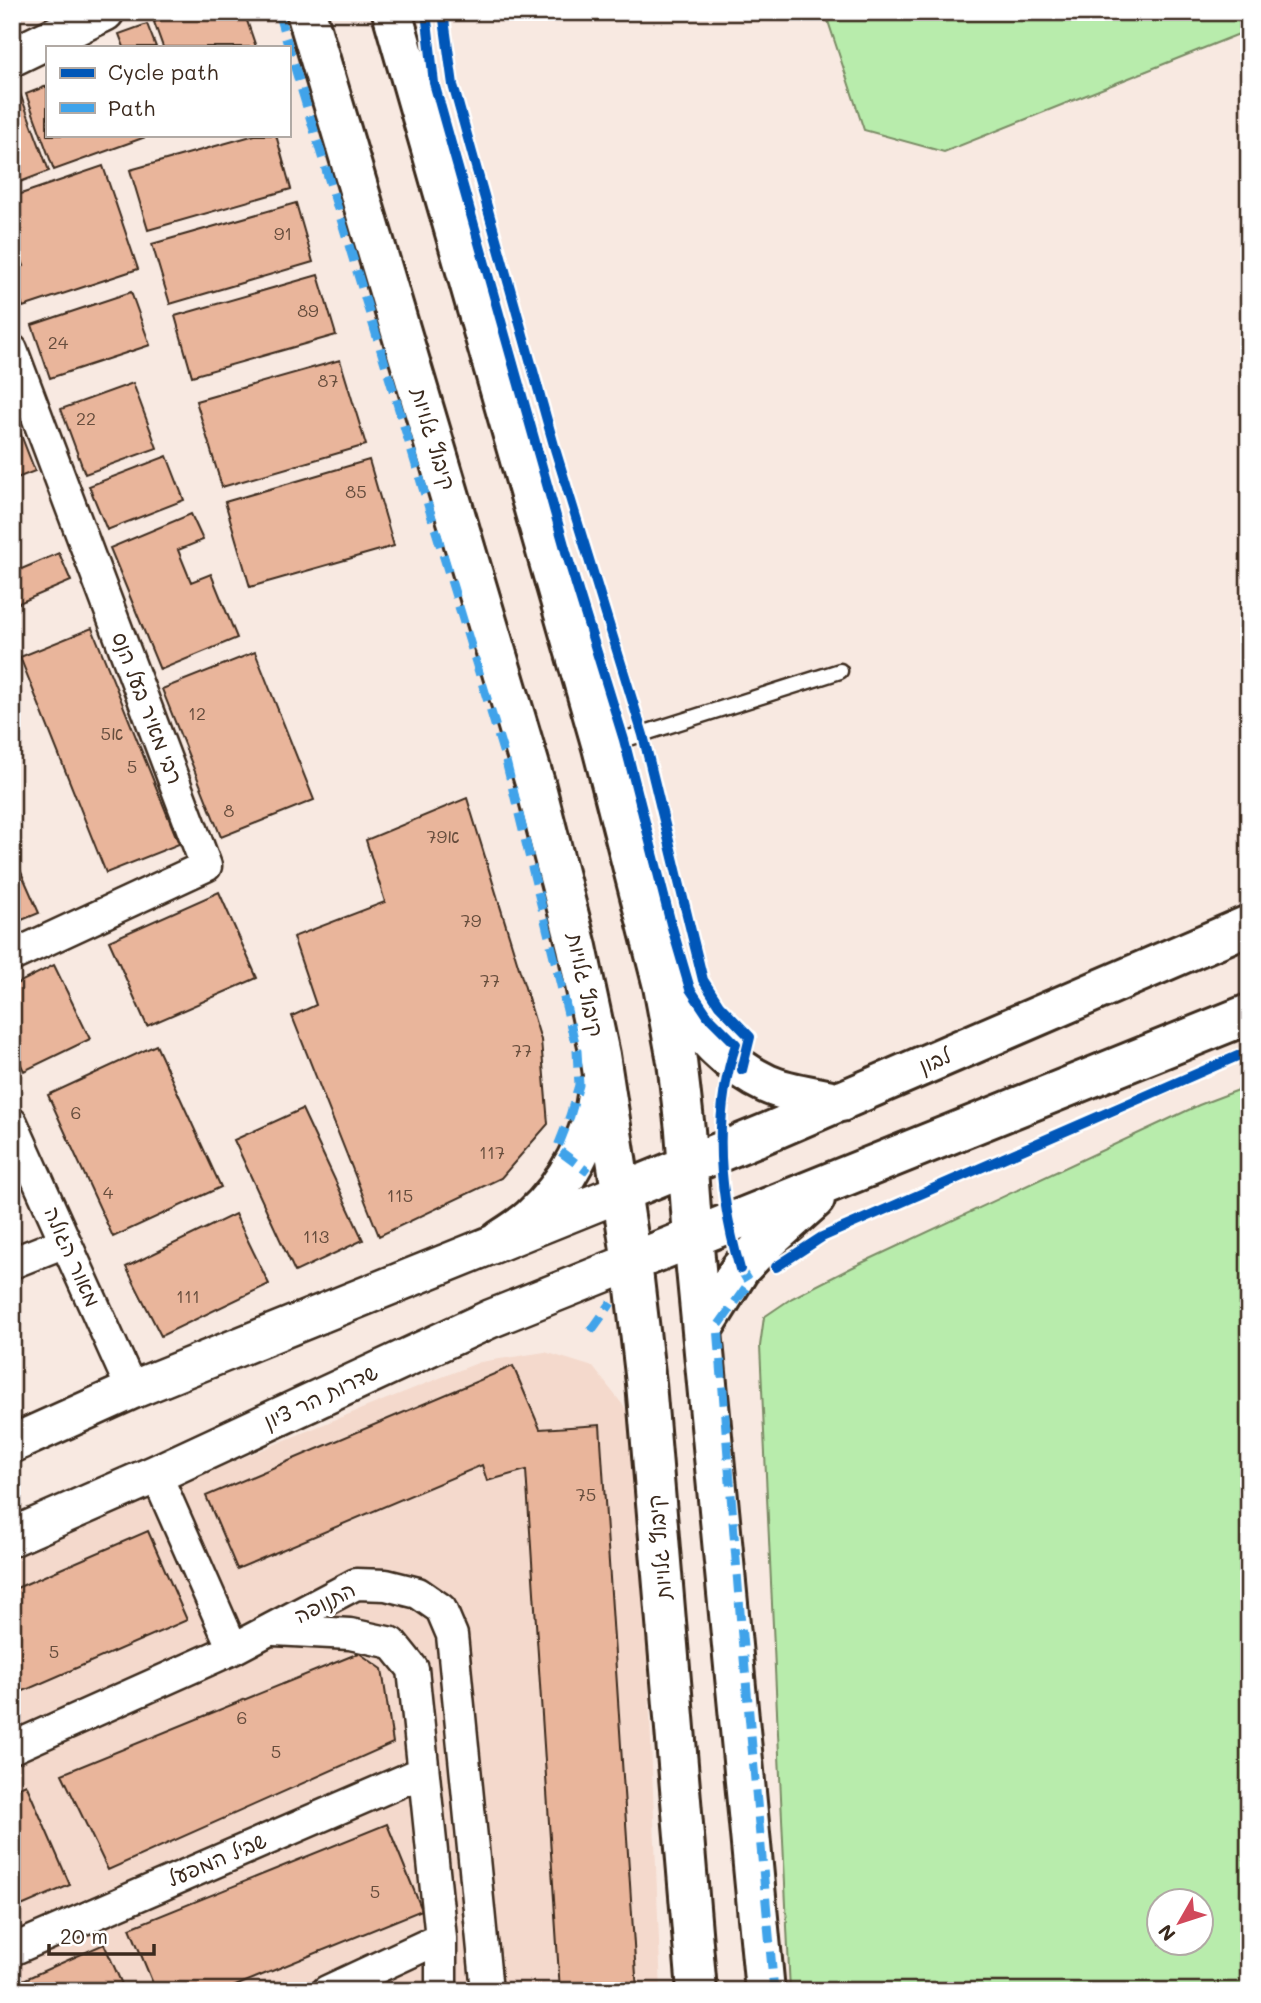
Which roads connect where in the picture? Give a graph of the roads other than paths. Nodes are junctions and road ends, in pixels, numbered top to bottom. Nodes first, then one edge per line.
1 (105, 12) edge
2 (306, 12) edge
3 (392, 12) edge
4 (410, 12) edge
5 (403, 53) junction
6 (12, 57) edge
7 (12, 350) edge
8 (840, 671) dead end
9 (602, 747) junction
10 (1249, 925) edge
11 (12, 957) edge
12 (663, 986) junction
13 (1249, 1014) edge
14 (600, 1055) junction
15 (841, 1102) junction
16 (12, 1124) edge
17 (688, 1167) junction
18 (848, 1175) junction
19 (620, 1193) junction
20 (693, 1237) junction
21 (500, 1240) junction
22 (65, 1242) junction
23 (632, 1262) junction
24 (12, 1263) edge
25 (702, 1330) junction
26 (132, 1390) junction
27 (12, 1444) edge
28 (156, 1474) junction
29 (12, 1537) edge
30 (273, 1630) junction
31 (233, 1649) junction
32 (12, 1748) edge
33 (423, 1772) junction
34 (441, 1938) junction
35 (12, 1950) edge
36 (697, 1990) edge
37 (327, 1991) edge
38 (441, 1991) edge
39 (487, 1991) edge
40 (765, 1991) edge

1 - 6 street
2 - 14 main road, קיבוץ גלויות
3 - 5 main road
4 - 5 main road
5 - 9 main road
7 - 11 street, רבי מאיר בעל הנס
8 - 9 lane
9 - 12 main road
10 - 15 main road, לבון
12 - 15 main road
12 - 17 main road
13 - 18 main road
14 - 19 main road, קיבוץ גלויות
14 - 21 main road
15 - 17 main road, לבון
16 - 22 street, מאור הגולה
17 - 19 main road, לבון
17 - 20 main road
18 - 20 main road
18 - 25 main road
19 - 21 street
19 - 23 main road, קיבוץ גלויות
20 - 23 main road
20 - 25 main road
21 - 26 street
22 - 24 street
22 - 26 street, מאור הגולה
23 - 28 street, שדרות הר ציון
23 - 36 main road, קיבוץ גלויות
25 - 40 main road
26 - 27 street
28 - 29 street, שדרות הר ציון
28 - 31 street
30 - 31 street, התנופה
30 - 33 street
30 - 39 street, התנופה
31 - 32 street, התנופה
33 - 34 street
33 - 35 street, שביל המפעל
34 - 37 street
34 - 38 street

